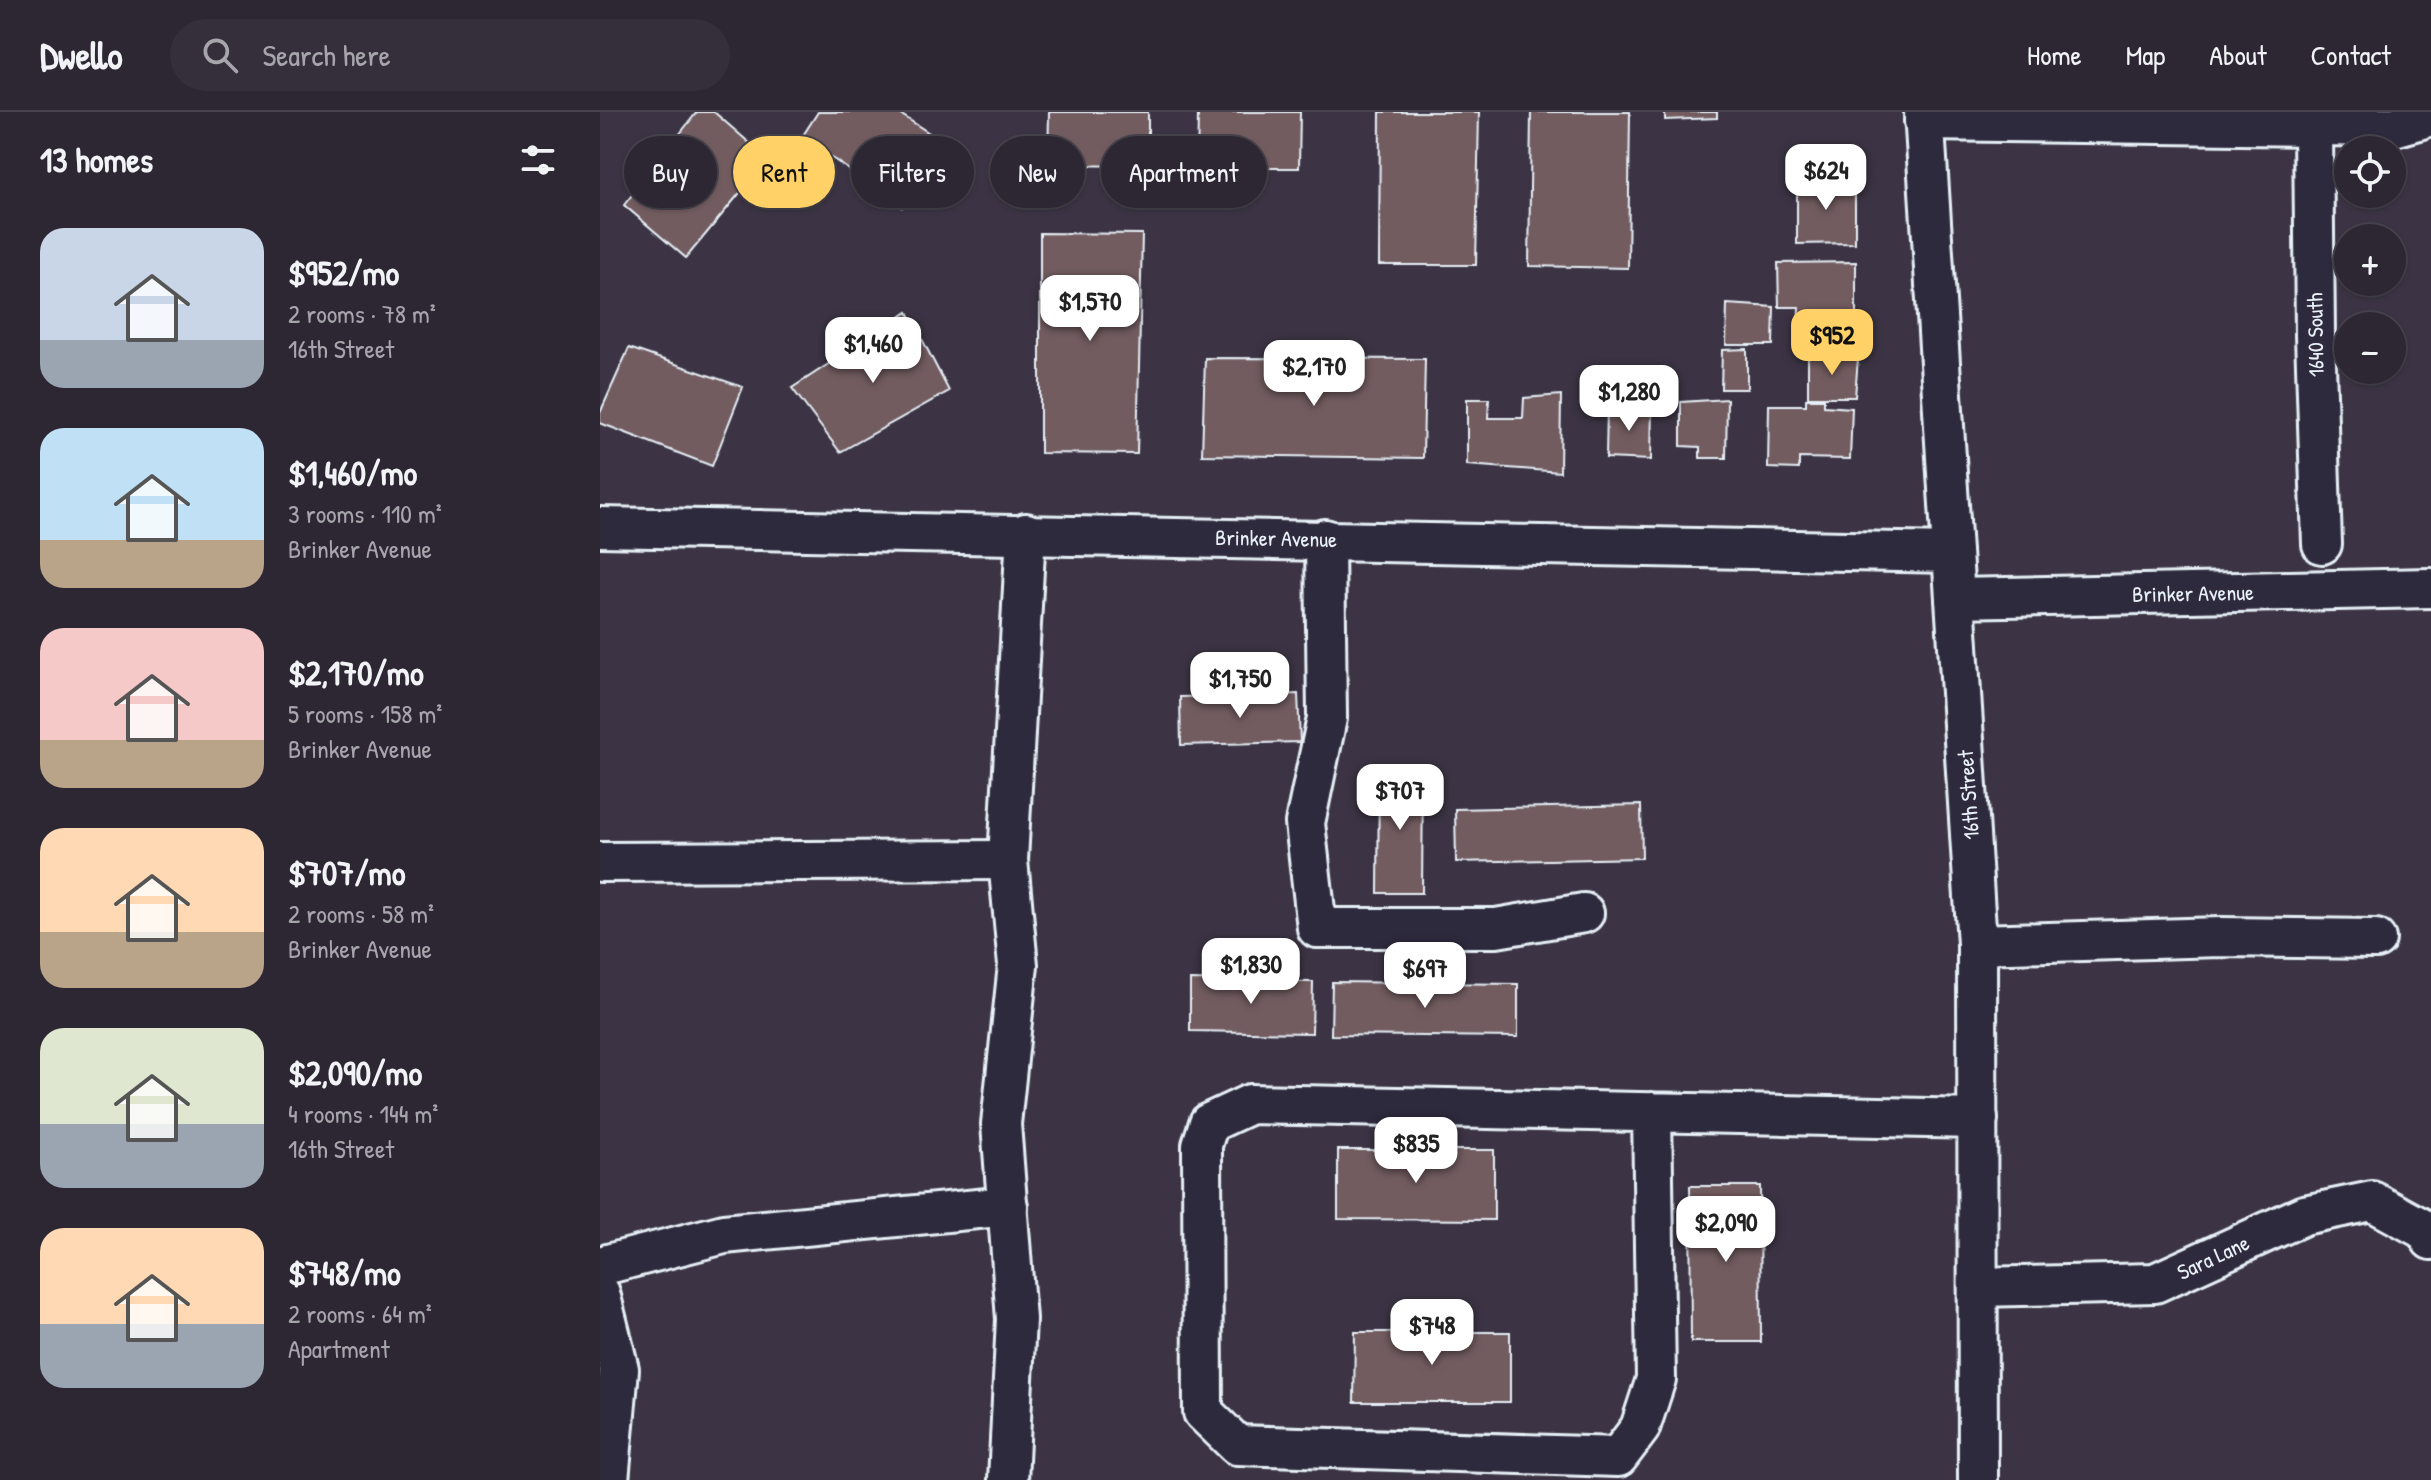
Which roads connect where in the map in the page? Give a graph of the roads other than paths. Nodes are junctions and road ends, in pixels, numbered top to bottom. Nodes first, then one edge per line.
1 (2431, 112) edge
2 (1924, 116) edge
3 (2313, 126) junction
4 (600, 527) edge
5 (1026, 533) junction
6 (1325, 539) junction
7 (2322, 544) dead end
8 (1952, 553) junction
9 (2431, 588) edge
10 (1955, 598) junction
11 (1008, 860) junction
12 (600, 862) edge
13 (1584, 913) dead end
14 (2376, 939) dead end
15 (1977, 944) junction
16 (1652, 1112) junction
17 (1978, 1119) junction
18 (1008, 1206) junction
19 (2431, 1240) edge
20 (600, 1266) edge
21 (1978, 1287) junction
22 (600, 1293) edge
23 (609, 1480) edge
24 (1008, 1480) edge
25 (1978, 1480) edge

1 - 3 street
2 - 3 street
2 - 8 street, 16th Street
3 - 7 street, 1640 South
4 - 5 street, Brinker Avenue
5 - 6 street, Brinker Avenue
5 - 11 street
6 - 8 street, Brinker Avenue
6 - 13 street
8 - 10 street, 16th Street
9 - 10 street, Brinker Avenue
10 - 15 street, 16th Street
11 - 12 street
11 - 18 street
14 - 15 street
15 - 17 street, 16th Street
16 - 16 street
16 - 17 street
17 - 21 street, 16th Street
18 - 20 street
18 - 24 street
19 - 21 street, Sara Lane
21 - 25 street, 16th Street
22 - 23 street

